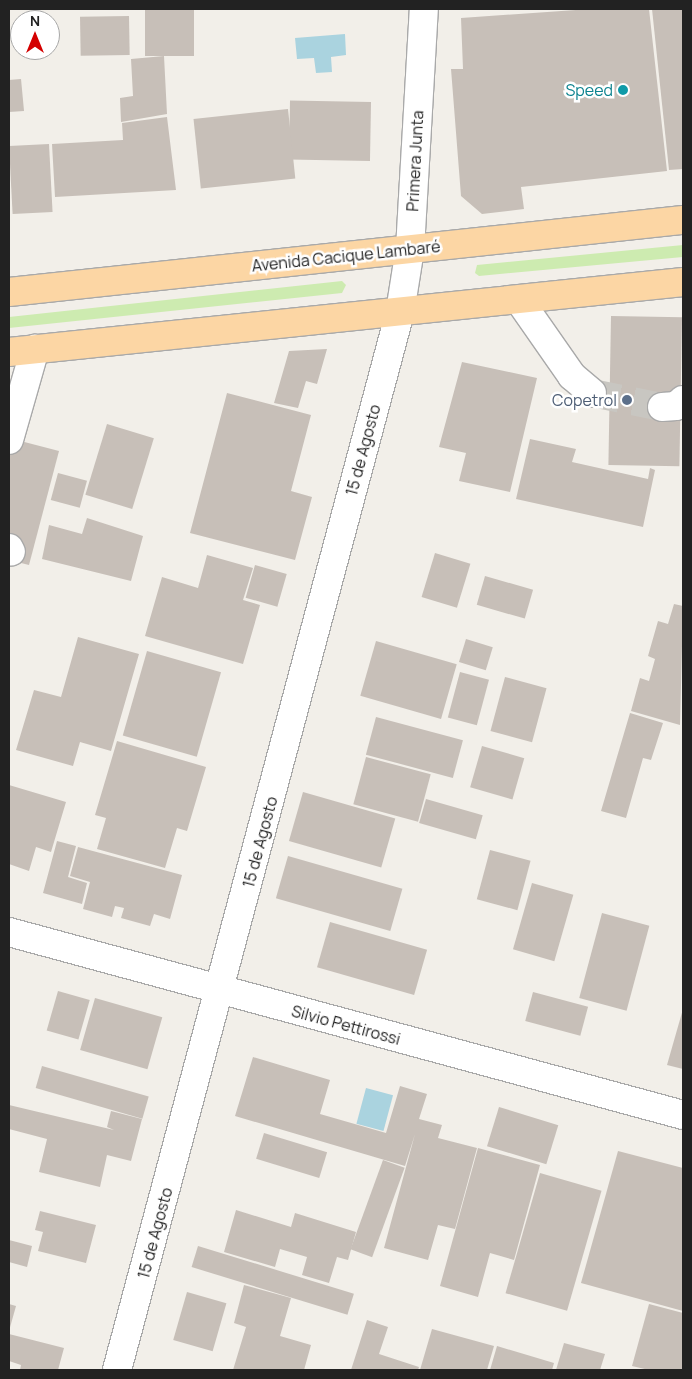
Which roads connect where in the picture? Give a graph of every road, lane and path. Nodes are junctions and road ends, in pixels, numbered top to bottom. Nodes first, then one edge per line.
1 (424, 9) edge
2 (683, 220) edge
3 (410, 249) junction
4 (683, 282) edge
5 (9, 292) edge
6 (519, 300) junction
7 (400, 312) junction
8 (36, 349) junction
9 (9, 352) edge
10 (592, 393) tunnel mouth
11 (9, 440) edge
12 (9, 932) edge
13 (221, 991) junction
14 (683, 1115) edge
15 (117, 1370) edge

1 - 3 street, Primera Junta
2 - 3 main road, Avenida Cacique Lambaré
3 - 5 main road, Avenida Cacique Lambaré
3 - 7 street, Primera Junta
4 - 6 main road
6 - 7 main road
6 - 10 street
7 - 8 main road
7 - 13 street, 15 de Agosto
8 - 9 main road
8 - 11 street
12 - 13 street, Silvio Pettirossi
13 - 14 street, Silvio Pettirossi
13 - 15 street, 15 de Agosto

